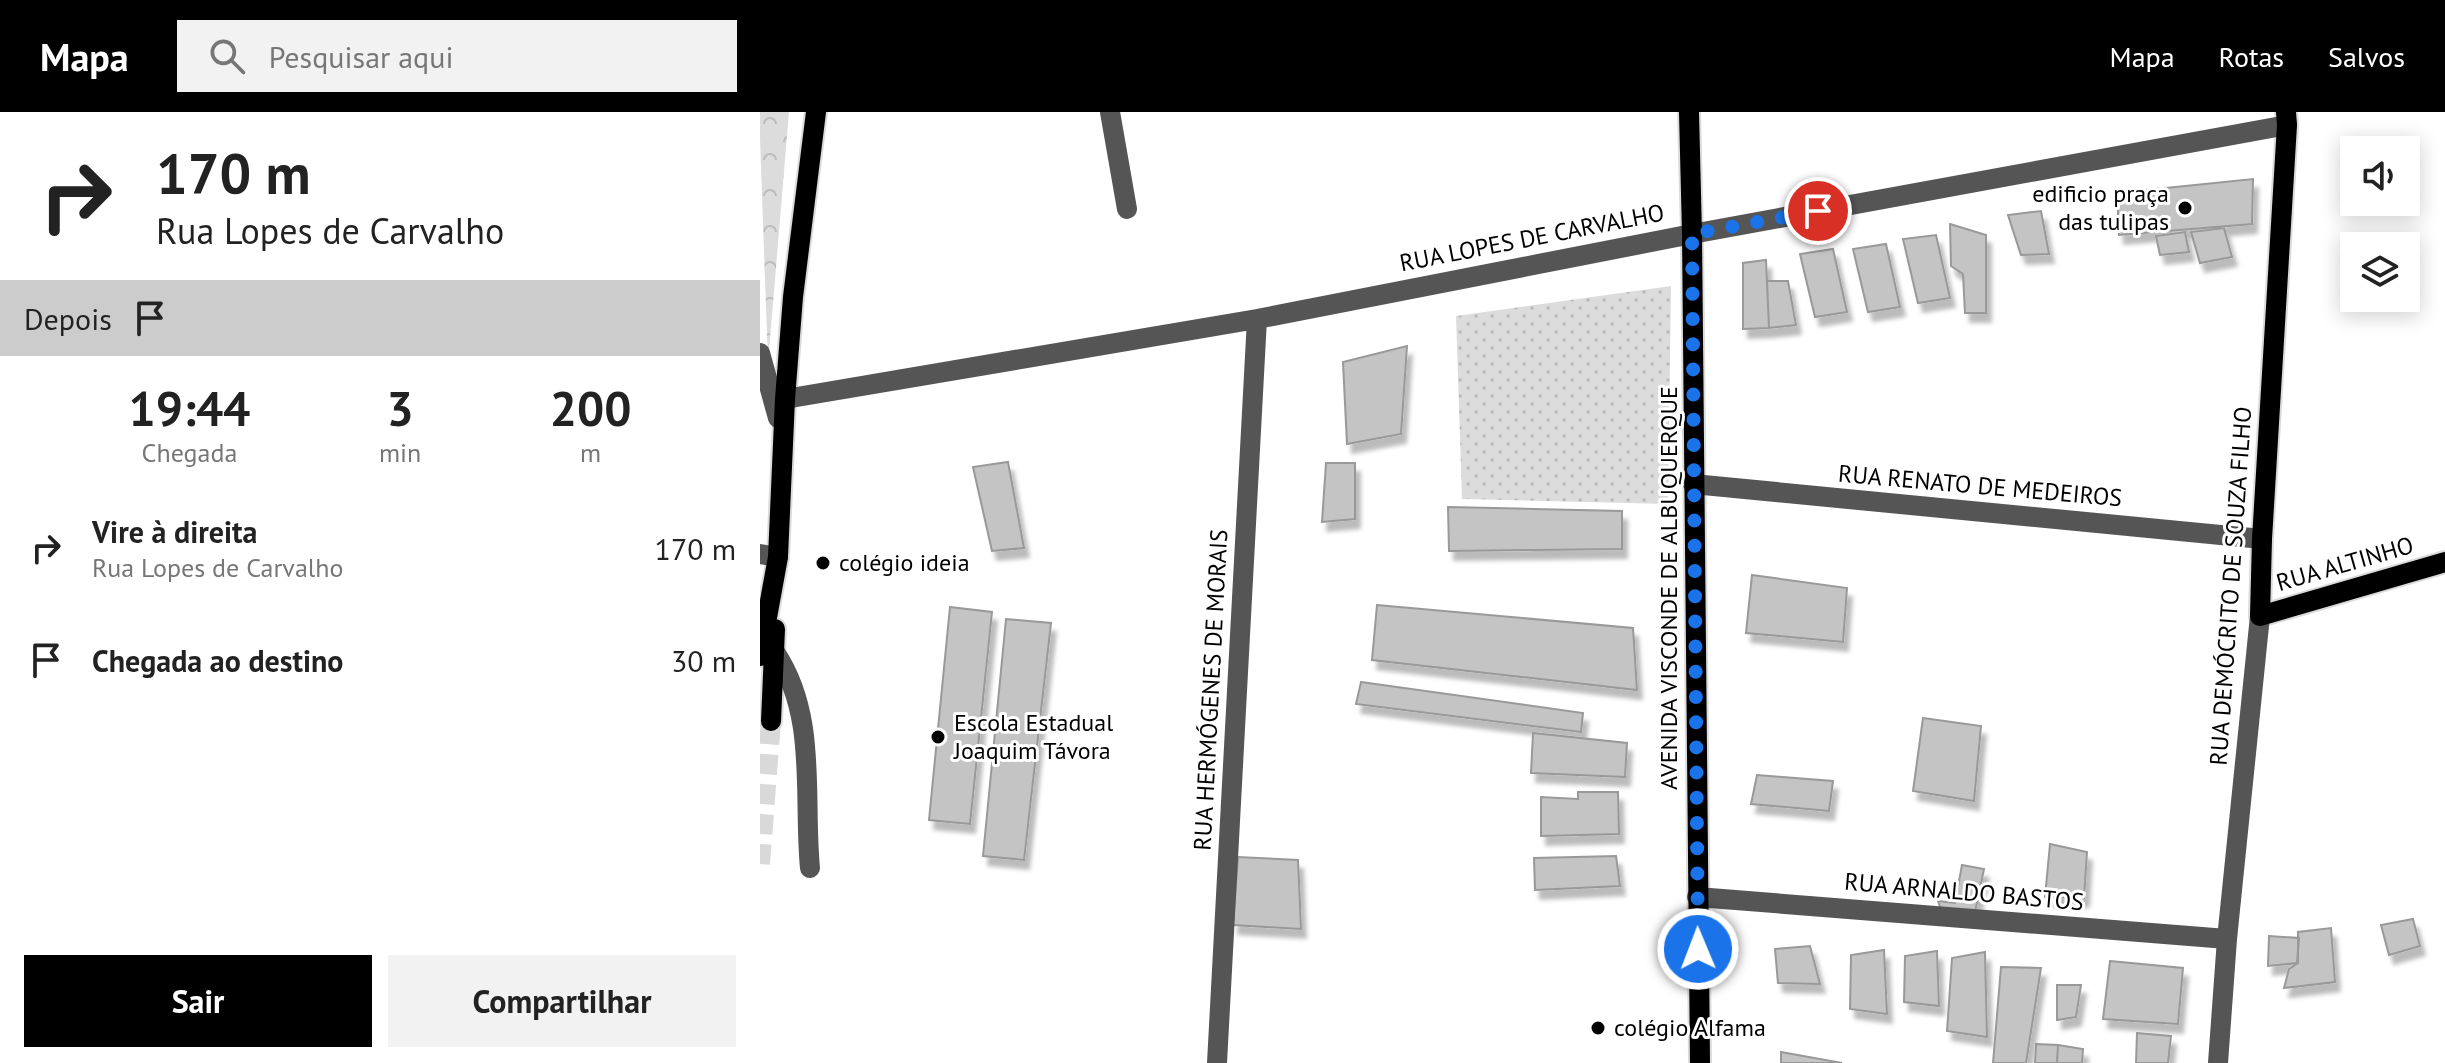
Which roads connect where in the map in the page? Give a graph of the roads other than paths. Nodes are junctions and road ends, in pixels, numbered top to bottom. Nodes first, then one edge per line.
1 (816, 112) edge
2 (1110, 112) edge
3 (1689, 112) edge
4 (2287, 118) edge
5 (1127, 209) dead end
6 (1692, 234) junction
7 (1257, 319) junction
8 (760, 353) edge
9 (785, 399) junction
10 (784, 437) junction
11 (1693, 484) junction
12 (2262, 539) junction
13 (769, 555) edge
14 (2445, 562) edge
15 (2260, 616) junction
16 (767, 654) edge
17 (771, 721) tunnel mouth
18 (810, 868) dead end
19 (1697, 897) junction
20 (2227, 939) junction
21 (1217, 1063) edge
22 (1700, 1063) edge
23 (2218, 1063) edge

1 - 9 main road
2 - 5 street
3 - 6 main road, AVENIDA VISCONDE DE ALBUQUERQUE
4 - 6 street, RUA LOPES DE CARVALHO
4 - 12 main road, RUA DEMÓCRITO DE SOUZA FILHO
6 - 7 street, RUA LOPES DE CARVALHO
6 - 11 main road, AVENIDA VISCONDE DE ALBUQUERQUE
7 - 9 street, RUA LOPES DE CARVALHO
7 - 21 street, RUA HERMÓGENES DE MORAIS
8 - 10 street
9 - 10 main road
10 - 13 main road
11 - 12 street, RUA RENATO DE MEDEIROS
11 - 19 main road, AVENIDA VISCONDE DE ALBUQUERQUE
12 - 15 main road, RUA DEMÓCRITO DE SOUZA FILHO
13 - 16 main road
14 - 15 main road, RUA ALTINHO
15 - 20 street, RUA DEMÓCRITO DE SOUZA FILHO
16 - 17 main road
16 - 18 street
19 - 20 street, RUA ARNALDO BASTOS
19 - 22 main road, AVENIDA VISCONDE DE ALBUQUERQUE
20 - 23 street, RUA DEMÓCRITO DE SOUZA FILHO

